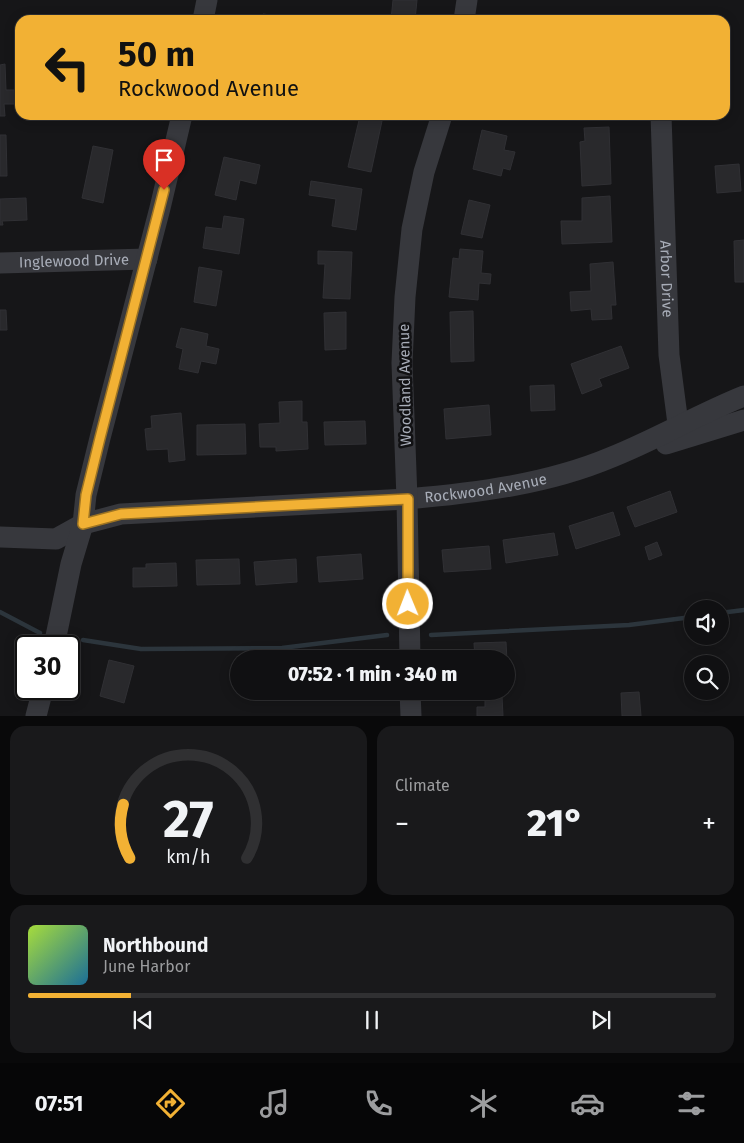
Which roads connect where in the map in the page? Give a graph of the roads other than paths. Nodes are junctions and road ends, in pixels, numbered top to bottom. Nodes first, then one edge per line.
1 (207, 0) edge
2 (467, 0) edge
3 (204, 15) edge
4 (465, 15) edge
5 (181, 120) edge
6 (440, 120) edge
7 (661, 120) edge
8 (147, 259) junction
9 (0, 263) edge
10 (744, 396) edge
11 (744, 420) edge
12 (679, 433) junction
13 (408, 499) junction
14 (83, 524) junction
15 (0, 537) edge
16 (56, 635) edge
17 (410, 650) edge
18 (40, 700) edge
19 (410, 700) edge
20 (36, 716) edge
21 (411, 716) edge

1 - 3 street
2 - 4 street
5 - 8 street
6 - 13 street, Woodland Avenue
7 - 12 street, Arbor Drive
8 - 9 street, Inglewood Drive
8 - 14 street
10 - 12 street, Rockwood Avenue
11 - 12 street, Rockwood Avenue
12 - 13 street, Rockwood Avenue
13 - 14 street, Rockwood Avenue
13 - 17 street, Woodland Avenue
14 - 15 street, Rockwood Avenue
14 - 16 street
18 - 20 street
19 - 21 street

